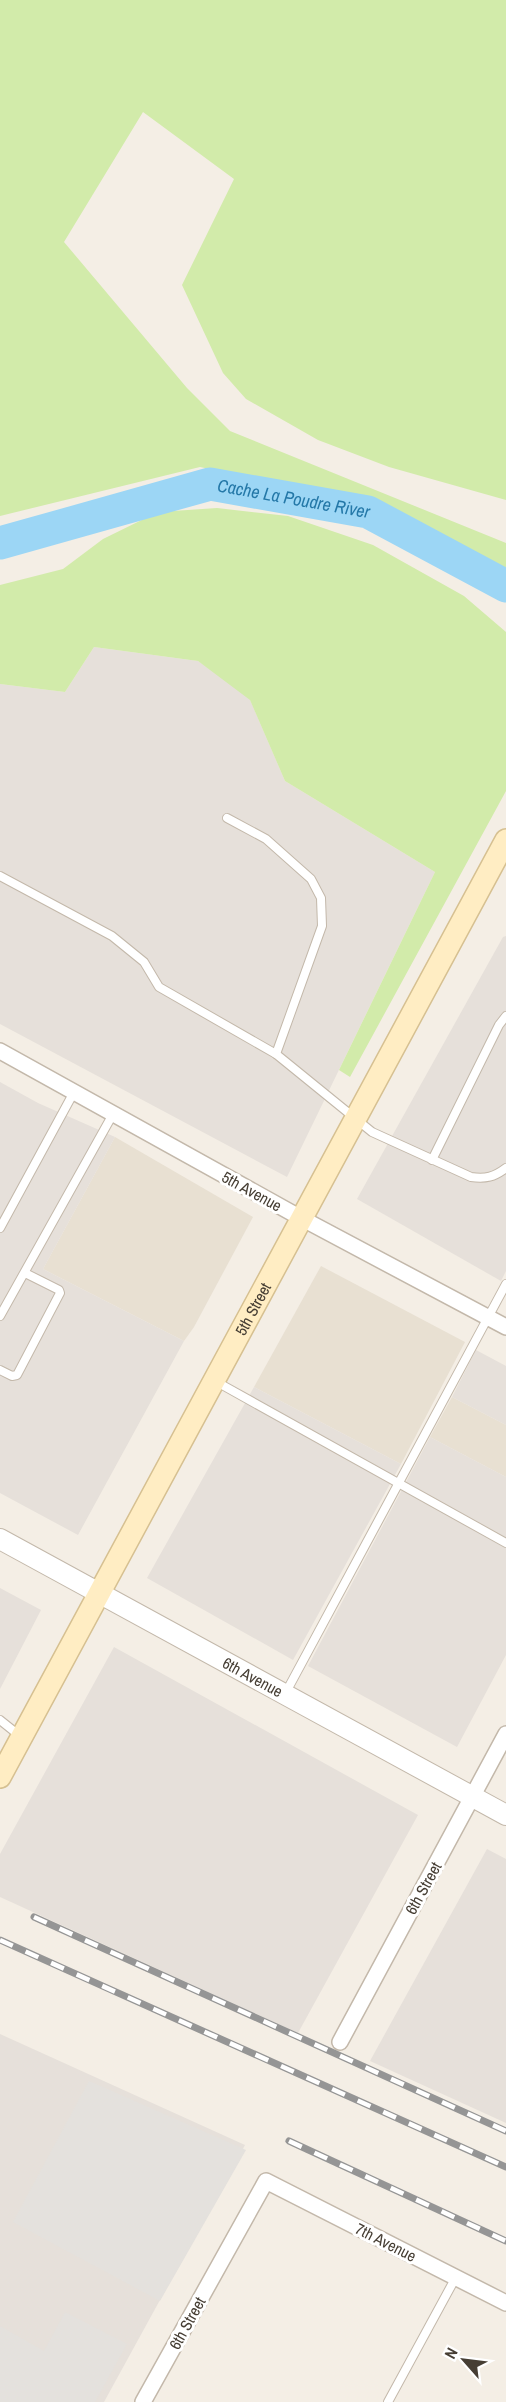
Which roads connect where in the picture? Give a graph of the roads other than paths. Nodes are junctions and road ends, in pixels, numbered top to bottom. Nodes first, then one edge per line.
1 (227, 818) dead end
2 (505, 843) edge
3 (0, 876) edge
4 (506, 1016) edge
5 (0, 1051) edge
6 (276, 1054) junction
7 (74, 1092) junction
8 (114, 1114) junction
9 (356, 1117) junction
10 (432, 1160) junction
11 (506, 1168) edge
12 (301, 1218) junction
13 (0, 1228) edge
14 (25, 1273) junction
15 (506, 1284) edge
16 (0, 1316) edge
17 (488, 1317) junction
18 (506, 1327) edge
19 (0, 1370) edge
20 (214, 1381) junction
21 (399, 1483) junction
22 (0, 1539) edge
23 (506, 1543) edge
24 (99, 1593) junction
25 (285, 1694) junction
26 (0, 1720) edge
27 (506, 1734) edge
28 (22, 1737) junction
29 (0, 1777) edge
30 (472, 1796) junction
31 (506, 1815) edge
32 (340, 2042) dead end
33 (266, 2181) joint
34 (456, 2277) junction
35 (506, 2303) edge
36 (143, 2402) edge
37 (388, 2402) edge

1 - 6 lane
2 - 9 main road, 5th Street
3 - 6 lane
4 - 10 lane
5 - 7 street, 5th Avenue
6 - 9 lane
7 - 8 street, 5th Avenue
7 - 13 lane
8 - 12 street, 5th Avenue
8 - 14 lane
9 - 10 lane
9 - 12 main road, 5th Street
10 - 11 lane
12 - 17 street, 5th Avenue
12 - 20 main road, 5th Street
14 - 16 lane
14 - 19 lane
15 - 17 lane
17 - 18 street, 5th Avenue
17 - 21 lane
20 - 21 lane
20 - 24 main road, 5th Street
21 - 23 lane
21 - 25 lane
22 - 24 street, 6th Avenue
24 - 25 street, 6th Avenue
24 - 28 main road, 5th Street
25 - 30 street, 6th Avenue
26 - 28 lane
27 - 30 street, 6th Street
28 - 29 main road, 5th Street
30 - 31 street, 6th Avenue
30 - 32 street, 6th Street
33 - 34 street, 7th Avenue
33 - 36 street, 6th Street
34 - 35 street, 7th Avenue
34 - 37 lane

